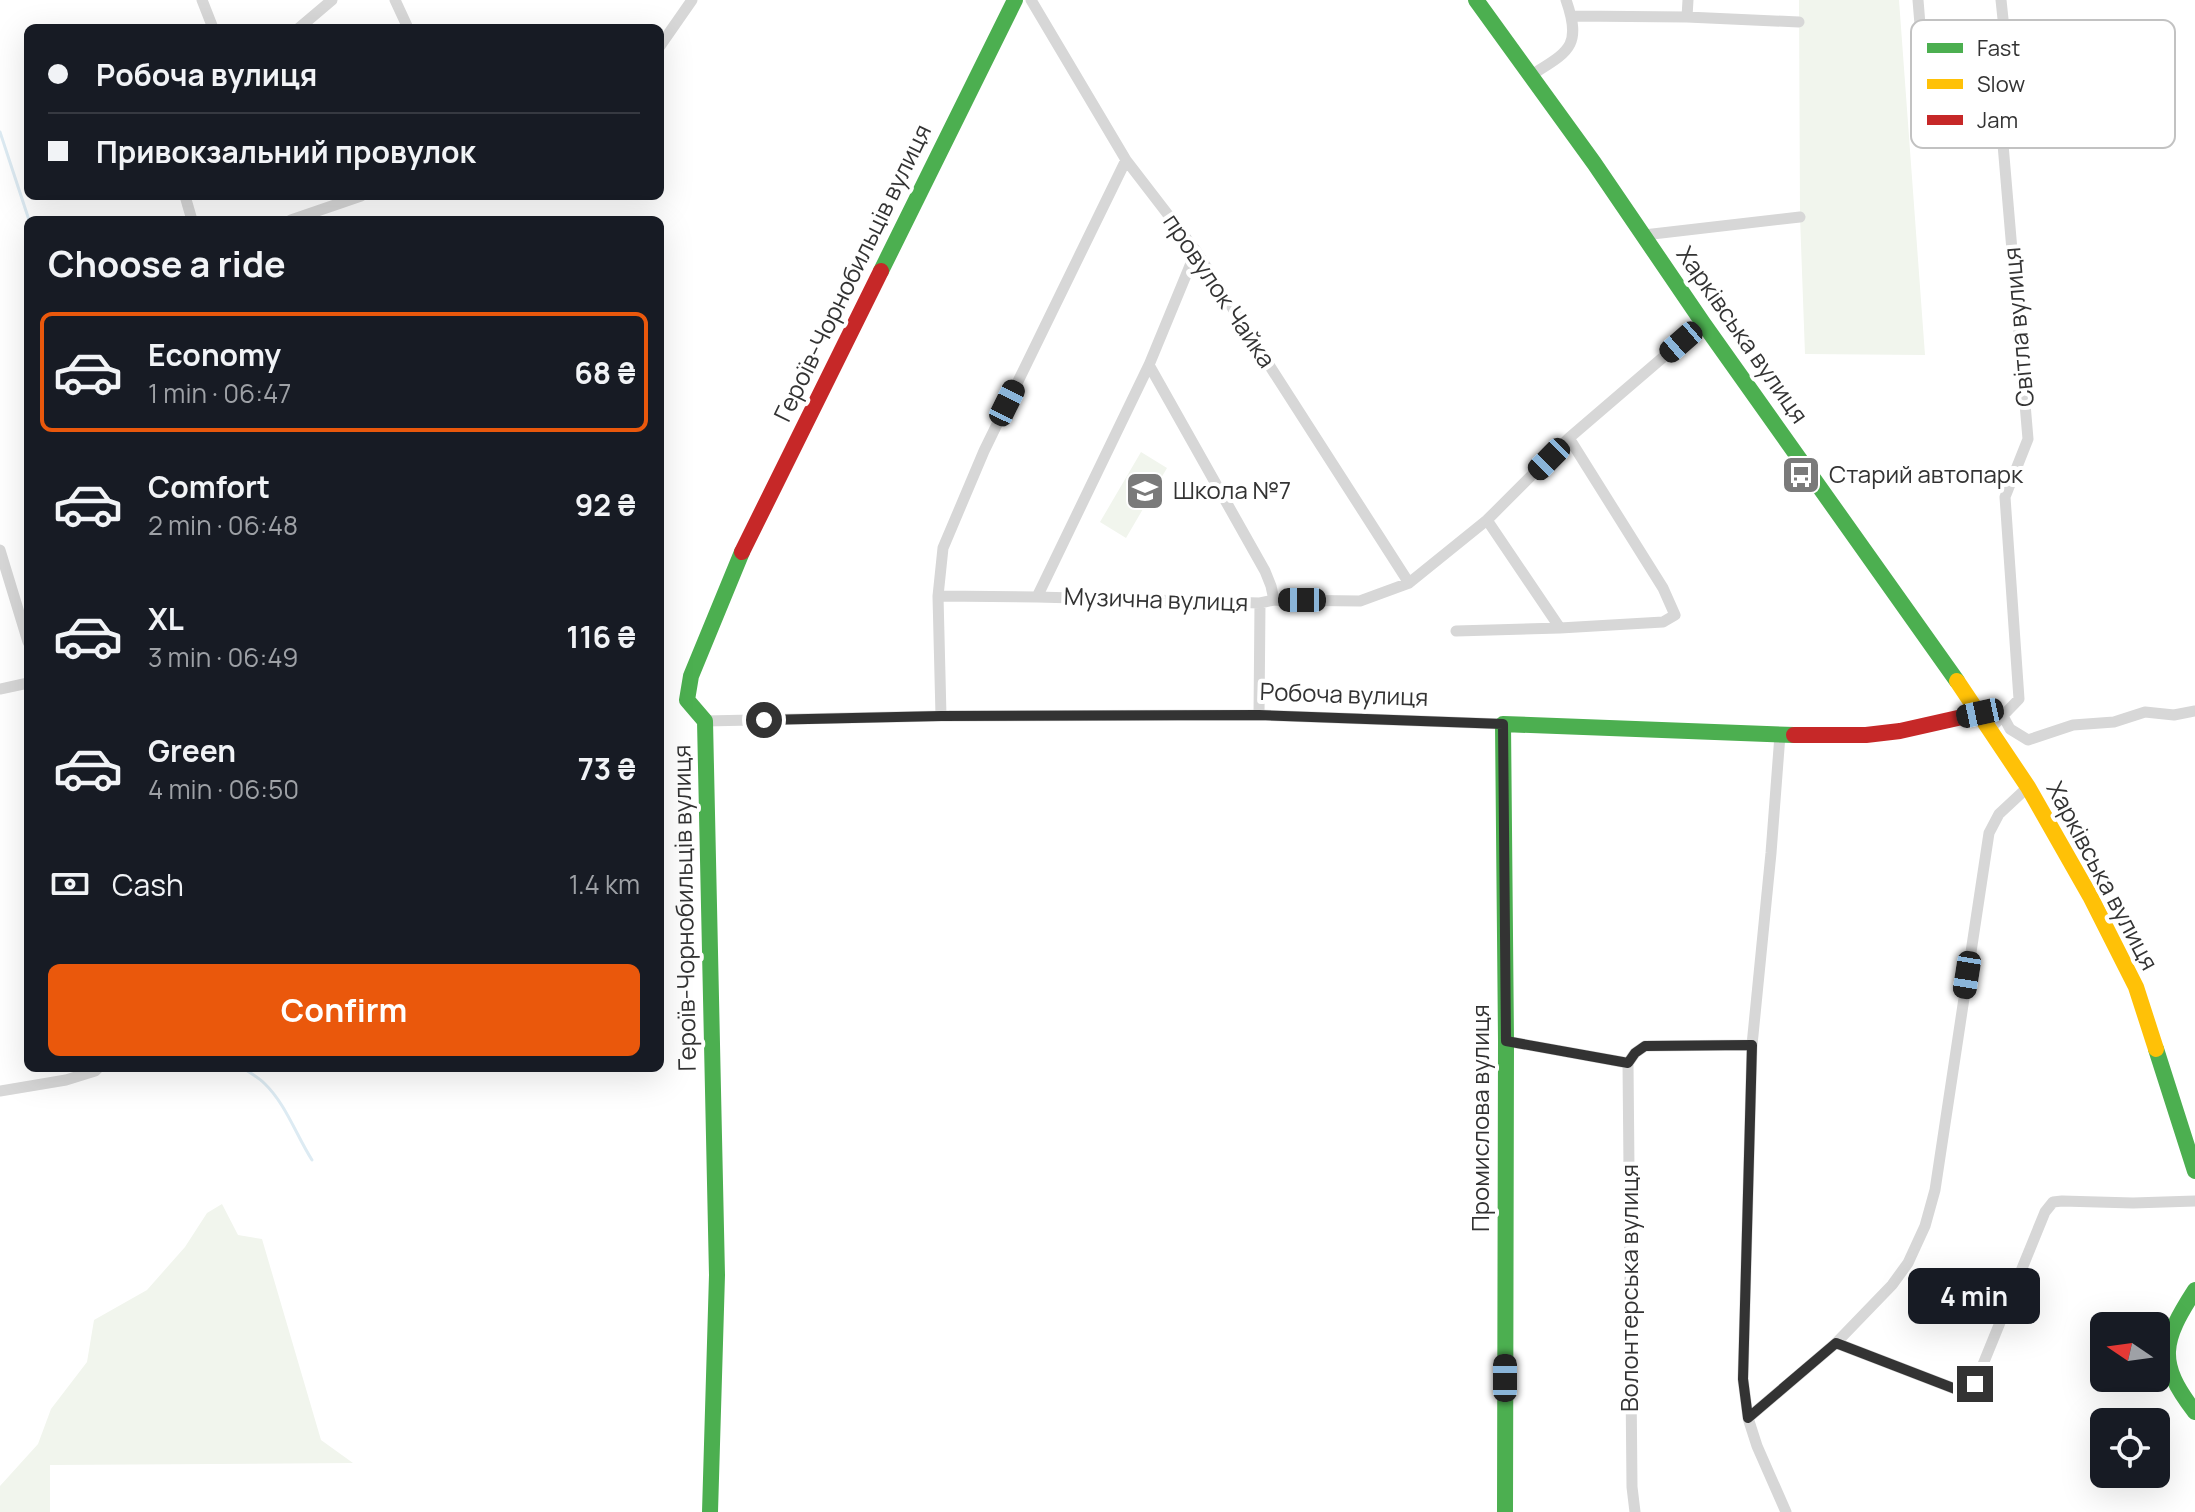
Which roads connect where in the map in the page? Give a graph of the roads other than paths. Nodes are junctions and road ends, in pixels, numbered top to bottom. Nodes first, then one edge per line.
1 (202, 0) edge
2 (332, 0) edge
3 (395, 0) edge
4 (692, 0) edge
5 (1015, 0) edge
6 (1031, 0) edge
7 (1476, 0) edge
8 (1566, 0) edge
9 (1688, 0) edge
10 (1918, 0) edge
11 (2001, 0) edge
12 (1572, 16) junction
13 (1687, 17) junction
14 (1920, 20) edge
15 (2003, 20) edge
16 (1799, 22) dead end
17 (211, 24) edge
18 (304, 24) edge
19 (406, 24) edge
20 (664, 40) edge
21 (1530, 76) junction
22 (2003, 148) edge
23 (1126, 160) junction
24 (349, 200) edge
25 (303, 216) edge
26 (1800, 217) dead end
27 (1644, 235) junction
28 (1196, 251) junction
29 (1703, 323) junction
30 (1149, 365) junction
31 (1569, 438) junction
32 (1487, 520) junction
33 (0, 550) edge
34 (1409, 583) junction
35 (938, 596) junction
36 (1037, 597) junction
37 (1274, 600) junction
38 (1260, 603) junction
39 (1560, 628) junction
40 (24, 629) edge
41 (1456, 631) dead end
42 (24, 684) edge
43 (0, 689) edge
44 (2195, 711) edge
45 (1980, 713) junction
46 (1259, 715) junction
47 (941, 716) junction
48 (2003, 716) junction
49 (705, 721) junction
50 (1503, 724) junction
51 (1990, 729) junction
52 (1780, 735) junction
53 (2028, 787) junction
54 (1506, 1041) junction
55 (1752, 1045) junction
56 (1628, 1063) junction
57 (87, 1072) edge
58 (0, 1091) edge
59 (2195, 1171) edge
60 (2195, 1201) edge
61 (2195, 1290) edge
62 (1836, 1343) junction
63 (2195, 1412) edge
64 (1748, 1418) junction
65 (710, 1512) edge
66 (1505, 1512) edge
67 (1635, 1512) edge
68 (1786, 1512) edge

1 - 17 street
2 - 18 street
3 - 19 street
4 - 20 street
5 - 49 street, Героїв-Чорнобильців вулиця
6 - 23 street, провулок Чайка
7 - 21 street, Харківська вулиця
8 - 12 street
9 - 13 street
10 - 14 street
11 - 15 street, Світла вулиця
12 - 13 street
12 - 21 street
13 - 16 street
21 - 27 street, Харківська вулиця
22 - 48 street, Світла вулиця
23 - 28 street, провулок Чайка
23 - 35 street
24 - 25 street
26 - 27 street
27 - 29 street, Харківська вулиця
28 - 30 street
28 - 34 street, провулок Чайка
29 - 31 street, Музична вулиця
29 - 45 street, Харківська вулиця
30 - 36 street
30 - 37 street
31 - 32 street, Музична вулиця
31 - 39 street
32 - 34 street, Музична вулиця
32 - 39 street
33 - 40 street
34 - 37 street, Музична вулиця
35 - 36 street, Музична вулиця
35 - 47 street
36 - 38 street, Музична вулиця
37 - 38 street, Музична вулиця
38 - 46 street
39 - 41 street
42 - 43 street
44 - 48 street
45 - 51 street, Харківська вулиця
45 - 52 street, Робоча вулиця
46 - 47 street, Робоча вулиця
46 - 50 street, Робоча вулиця
47 - 49 street, Робоча вулиця
48 - 51 street
49 - 65 street, Героїв-Чорнобильців вулиця
50 - 52 street, Робоча вулиця
50 - 54 street, Промислова вулиця
51 - 53 street, Харківська вулиця
52 - 55 street
53 - 59 street, Харківська вулиця
53 - 62 street
54 - 56 street
54 - 66 street, Промислова вулиця
55 - 56 street
55 - 64 street
56 - 67 street, Волонтерська вулиця
57 - 58 street
60 - 62 street
61 - 63 street
62 - 64 street
64 - 68 street

